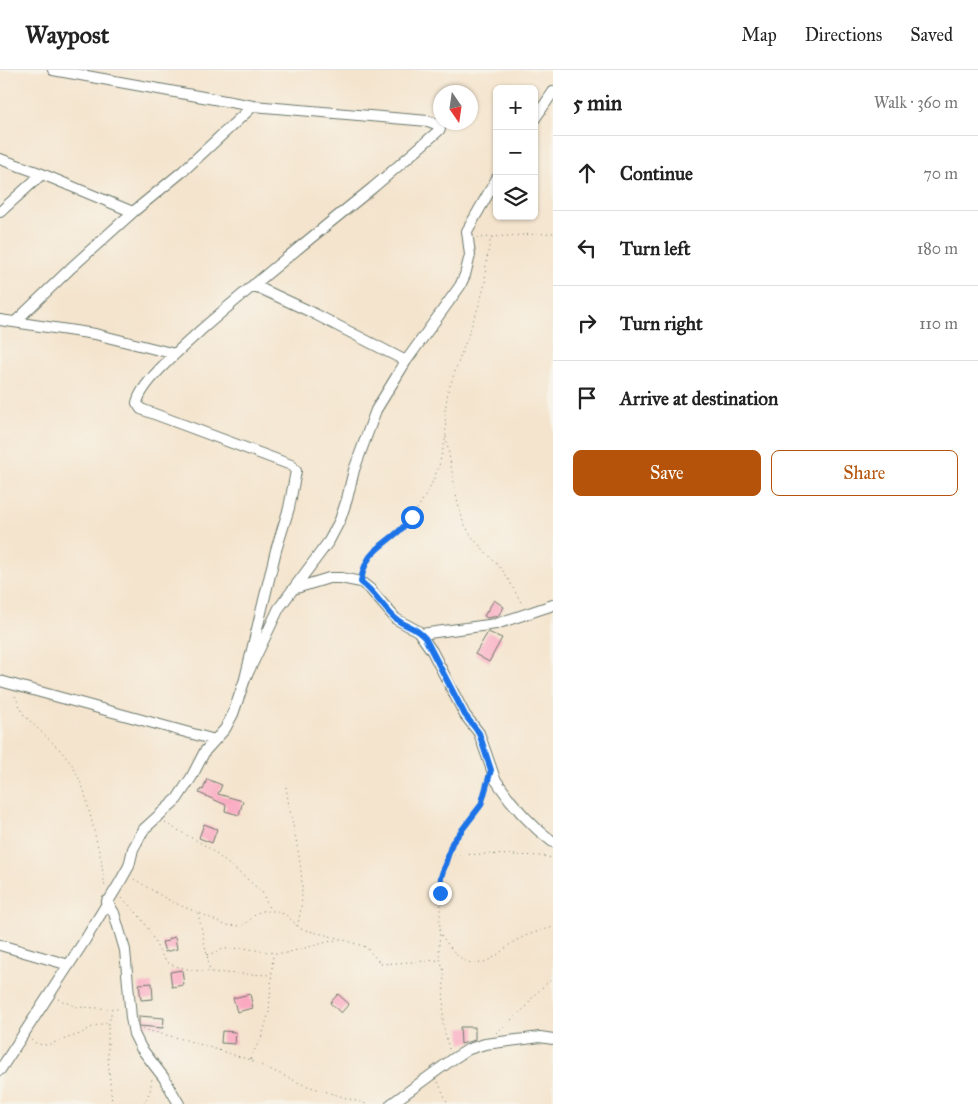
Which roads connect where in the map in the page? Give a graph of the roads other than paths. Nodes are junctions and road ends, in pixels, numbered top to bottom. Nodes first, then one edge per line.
1 (53, 70) edge
2 (553, 92) edge
3 (253, 106) junction
4 (538, 114) edge
5 (0, 159) edge
6 (42, 174) junction
7 (493, 185) edge
8 (0, 212) edge
9 (133, 212) junction
10 (253, 285) junction
11 (0, 320) edge
12 (15, 322) junction
13 (175, 354) junction
14 (406, 361) junction
15 (293, 588) junction
16 (553, 605) edge
17 (421, 634) junction
18 (245, 679) junction
19 (1, 681) edge
20 (215, 740) junction
21 (553, 842) edge
22 (108, 901) junction
23 (0, 945) edge
24 (69, 965) junction
25 (553, 1039) edge
26 (0, 1070) edge
27 (179, 1104) edge
28 (391, 1104) edge

1 - 3 street
2 - 4 street
3 - 9 street
3 - 10 street
5 - 6 street
6 - 8 street
6 - 9 street
7 - 14 street
9 - 12 street
10 - 13 street
10 - 14 street
11 - 12 street
12 - 13 street
13 - 18 street
14 - 15 street
15 - 17 street
15 - 18 street
16 - 17 street
17 - 21 street
18 - 20 street
19 - 20 street
20 - 22 street
22 - 24 street
22 - 27 street
23 - 24 street
24 - 26 street
25 - 28 street

